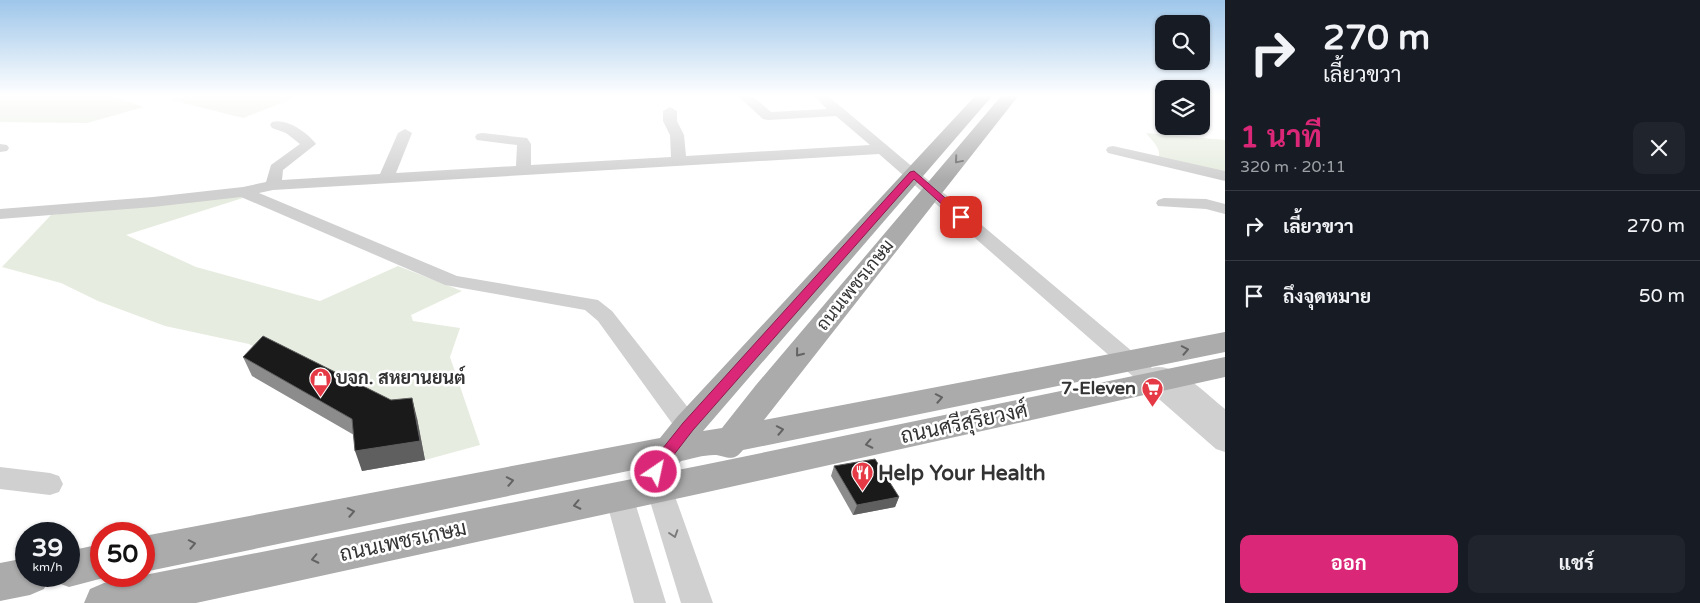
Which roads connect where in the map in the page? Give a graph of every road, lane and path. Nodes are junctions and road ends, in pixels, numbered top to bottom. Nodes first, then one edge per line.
1 (671, 123) edge
2 (852, 123) edge
3 (965, 123) edge
4 (983, 123) edge
5 (277, 125) dead end
6 (405, 133) dead end
7 (482, 137) dead end
8 (883, 149) junction
9 (1113, 150) dead end
10 (679, 160) junction
11 (523, 171) junction
12 (1225, 176) edge
13 (386, 178) junction
14 (922, 183) junction
15 (273, 186) junction
16 (244, 192) junction
17 (1164, 203) dead end
18 (1225, 209) edge
19 (0, 214) edge
20 (1225, 342) edge
21 (1127, 362) junction
22 (1225, 367) edge
23 (1161, 380) junction
24 (1225, 422) edge
25 (680, 438) junction
26 (732, 439) junction
27 (1225, 442) edge
28 (0, 478) edge
29 (703, 479) junction
30 (50, 484) dead end
31 (659, 488) junction
32 (619, 496) junction
33 (155, 552) edge
34 (15, 579) edge
35 (0, 582) edge
36 (220, 591) edge
37 (104, 603) edge
38 (650, 603) edge
39 (697, 603) edge

1 - 10 street
2 - 8 street
3 - 14 main road, ถนนเพชรเกษม
4 -> 14 main road, ถนนเพชรเกษม
5 - 15 street
6 - 13 street
7 - 11 street
8 - 10 street
8 - 14 street
9 - 12 street
10 - 11 street
11 - 13 street
13 - 15 street
14 - 21 street
14 - 25 main road, ถนนเพชรเกษม
14 -> 26 main road, ถนนเพชรเกษม
15 - 16 street
16 - 19 street
16 - 25 street
17 - 18 street
21 -> 20 main road, ถนนศรีสุริยวงศ์
21 - 23 street
26 -> 21 main road, ถนนศรีสุริยวงศ์
22 - 23 main road, ถนนศรีสุริยวงศ์
23 - 24 street
23 - 27 street
23 -> 29 main road, ถนนศรีสุริยวงศ์
25 - 26 main road, ถนนศรีสุริยวงศ์
25 - 31 main road, ถนนเพชรเกษม
33 -> 25 main road, ถนนเพชรเกษม
26 - 29 main road, ถนนเพชรเกษม
28 - 30 street
29 - 31 main road, ถนนศรีสุริยวงศ์
31 - 32 main road, ถนนเพชรเกษม
31 -> 39 street
32 -> 36 main road, ถนนเพชรเกษม
32 - 38 street
34 - 35 main road
36 - 37 main road, ถนนเพชรเกษม

